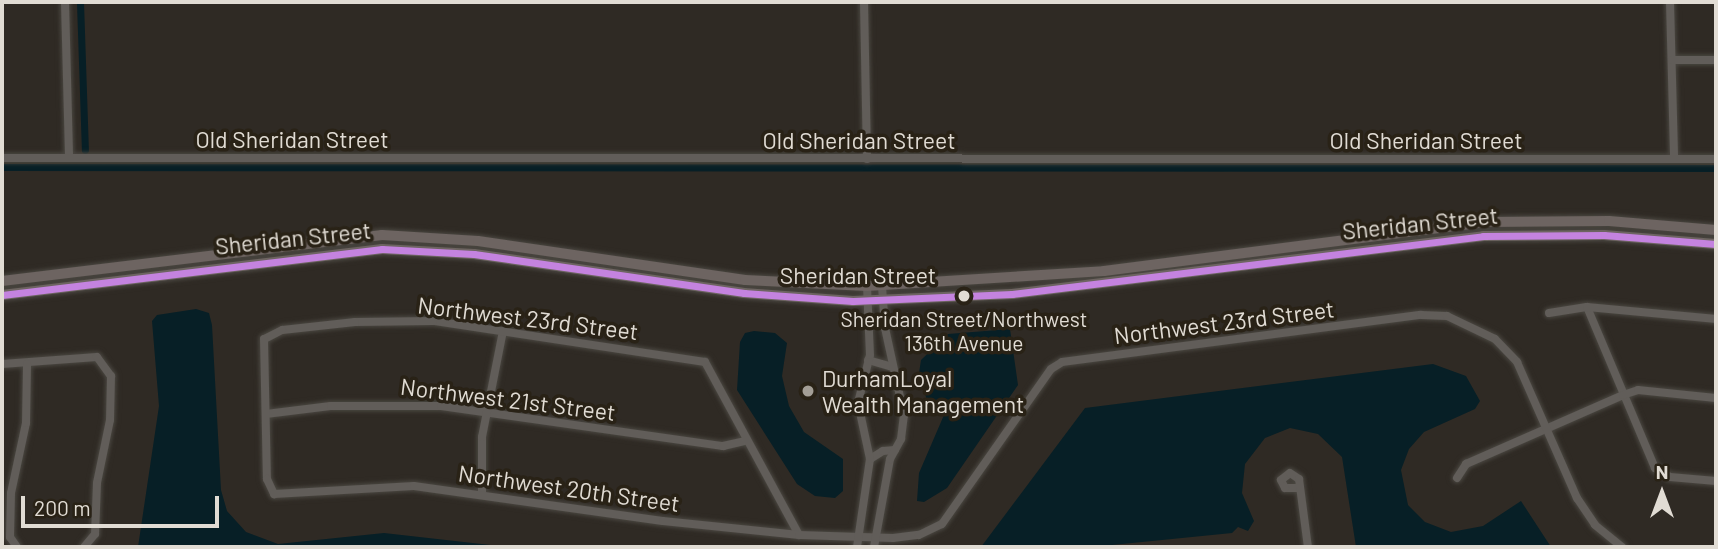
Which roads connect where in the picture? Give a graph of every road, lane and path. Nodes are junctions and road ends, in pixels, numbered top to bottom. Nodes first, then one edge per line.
1 (65, 2) edge
2 (864, 2) edge
3 (1670, 2) edge
4 (1672, 60) junction
5 (1716, 60) edge
6 (2, 158) edge
7 (69, 158) junction
8 (867, 159) junction
9 (1674, 159) junction
10 (1716, 159) edge
11 (1716, 230) edge
12 (1716, 244) edge
13 (2, 281) edge
14 (867, 286) junction
15 (882, 286) junction
16 (2, 295) edge
17 (883, 299) junction
18 (868, 300) junction
19 (1587, 307) junction
20 (1549, 313) dead end
21 (1716, 318) edge
22 (503, 331) junction
23 (868, 360) junction
24 (2, 364) edge
25 (27, 364) junction
26 (893, 367) junction
27 (1623, 395) junction
28 (1716, 398) edge
29 (487, 412) junction
30 (266, 414) junction
31 (1548, 428) junction
32 (744, 441) junction
33 (895, 450) junction
34 (870, 459) junction
35 (1457, 478) dead end
36 (1716, 481) edge
37 (1300, 488) dead end
38 (482, 493) junction
39 (799, 535) junction
40 (859, 537) junction
41 (877, 537) junction
42 (86, 546) edge
43 (17, 547) edge
44 (856, 547) edge
45 (874, 547) edge
46 (1308, 547) edge
47 (1622, 547) edge

1 - 7 street
2 - 8 street
3 - 4 street
4 - 5 street
4 - 9 street
6 - 7 street, Old Sheridan Street
7 - 8 street, Old Sheridan Street
8 - 9 street, Old Sheridan Street
9 - 10 street, Old Sheridan Street
11 - 15 main road, Sheridan Street
12 - 17 main road, Sheridan Street
13 - 14 main road, Sheridan Street
14 - 15 main road, Sheridan Street
14 - 18 street
15 - 17 street
16 - 18 main road, Sheridan Street
17 - 18 main road, Sheridan Street
17 - 26 street
18 - 23 street
19 - 20 street
19 - 21 street
19 - 27 street
22 - 29 street
22 - 30 street, Northwest 23rd Street
22 - 32 street, Northwest 23rd Street
23 - 26 street
23 - 34 street
24 - 25 street
25 - 42 street
25 - 43 street
26 - 33 street
27 - 28 street
27 - 31 street
27 - 36 street
29 - 30 street, Northwest 21st Street
29 - 32 street, Northwest 21st Street
29 - 38 street
30 - 38 street, Northwest 20th Street
31 - 35 street
31 - 41 street, Northwest 23rd Street
31 - 47 street
32 - 39 street
33 - 34 street
33 - 41 street
34 - 40 street
37 - 46 street
38 - 39 street, Northwest 20th Street
39 - 40 street, Northwest 20th Street
40 - 41 street, Northwest 23rd Street
40 - 44 street
41 - 45 street

